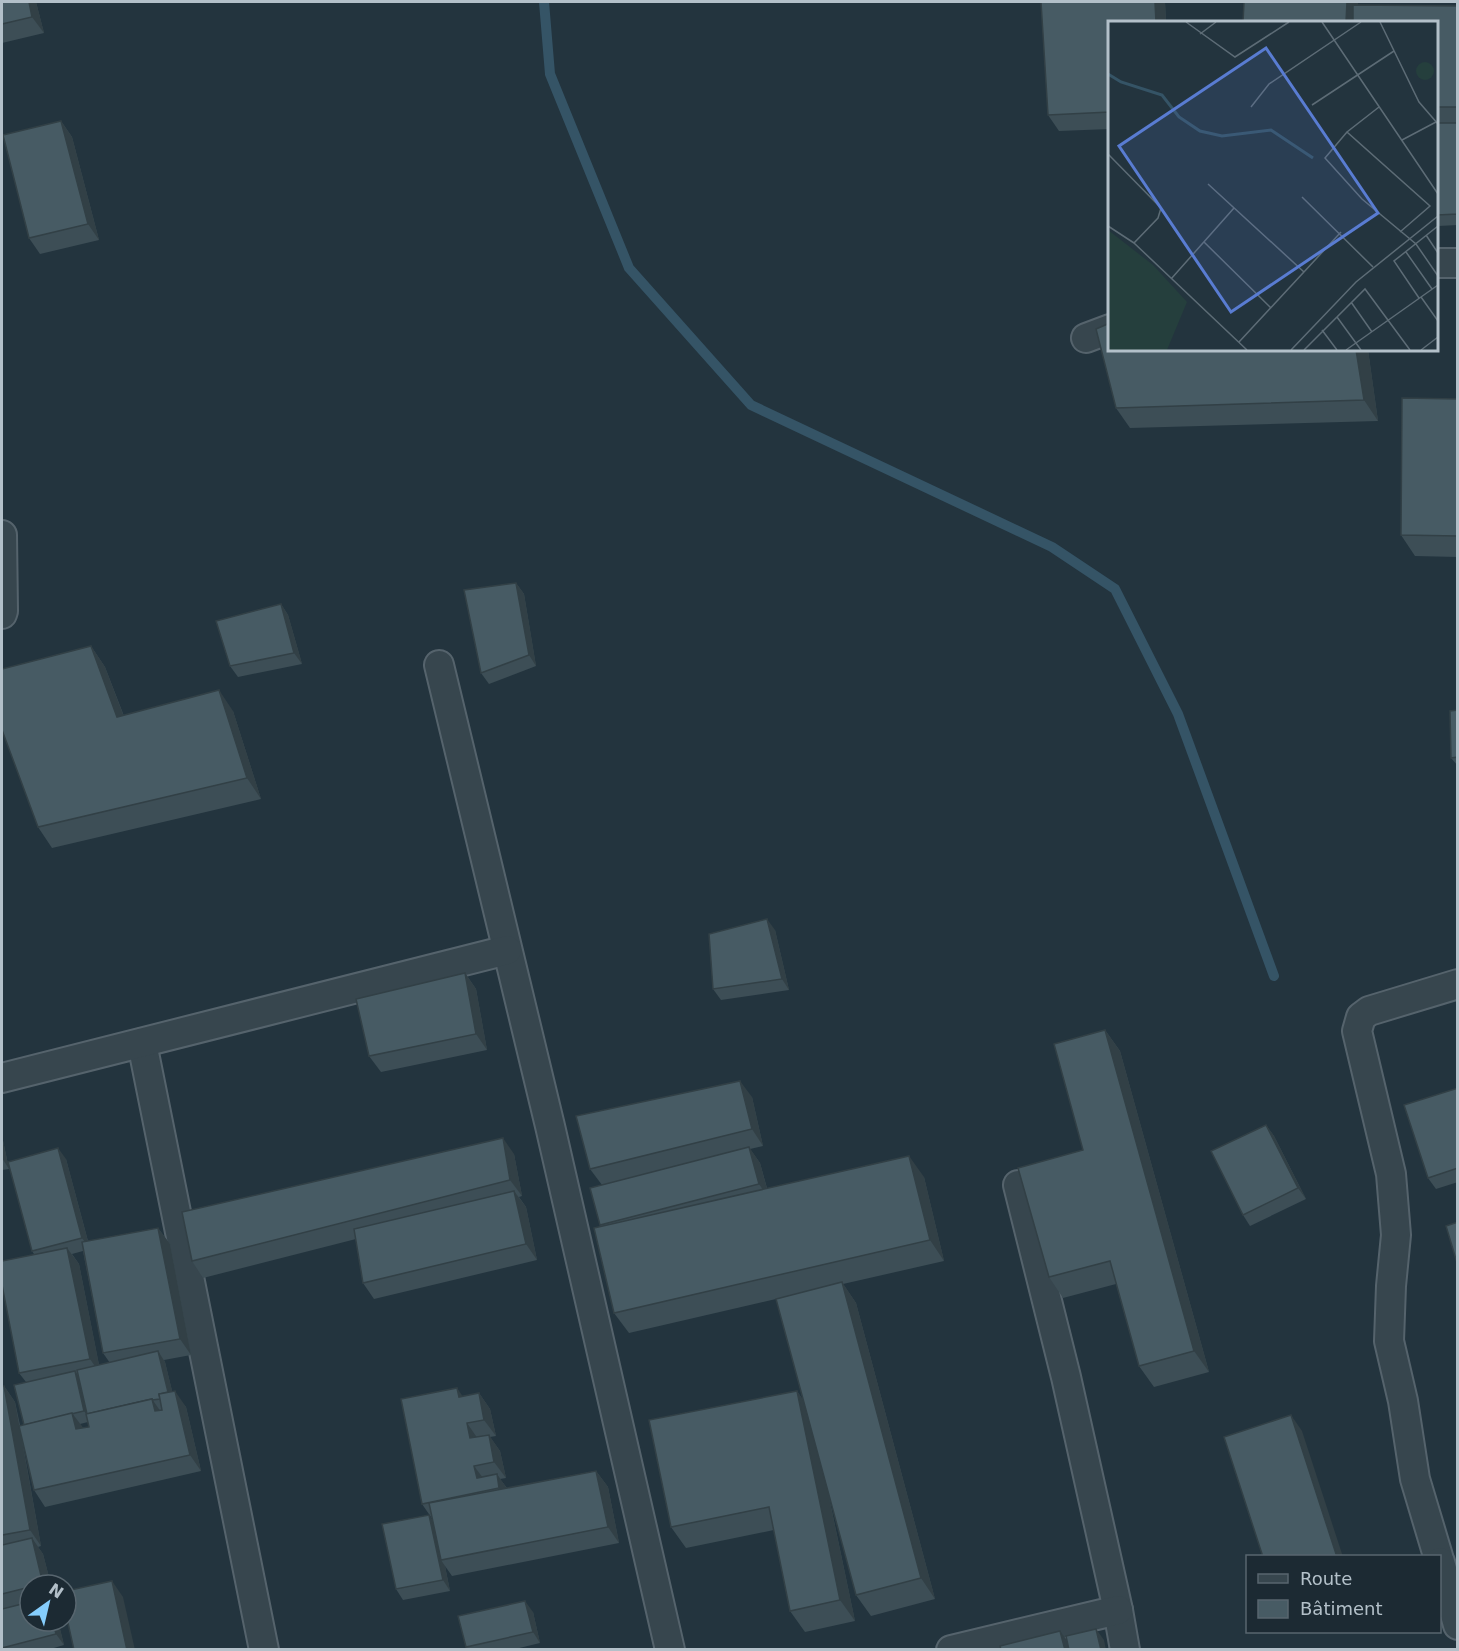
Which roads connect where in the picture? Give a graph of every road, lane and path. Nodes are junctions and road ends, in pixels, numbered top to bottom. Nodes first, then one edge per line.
1 (1438, 262) edge
2 (1458, 263) edge
3 (2, 535) edge
4 (2, 614) edge
5 (439, 665) dead end
6 (507, 951) junction
7 (1458, 984) edge
8 (142, 1043) junction
9 (2, 1078) edge
10 (1018, 1185) edge
11 (1437, 1555) edge
12 (1441, 1566) edge
13 (1118, 1610) junction
14 (1458, 1625) edge
15 (264, 1650) edge
16 (670, 1650) edge
17 (951, 1650) edge
18 (1125, 1650) edge

1 - 2 street
3 - 4 street
5 - 6 street
6 - 8 street
6 - 16 street
7 - 11 street
8 - 9 street
8 - 15 street
10 - 13 street
12 - 14 street
13 - 17 street
13 - 18 street

